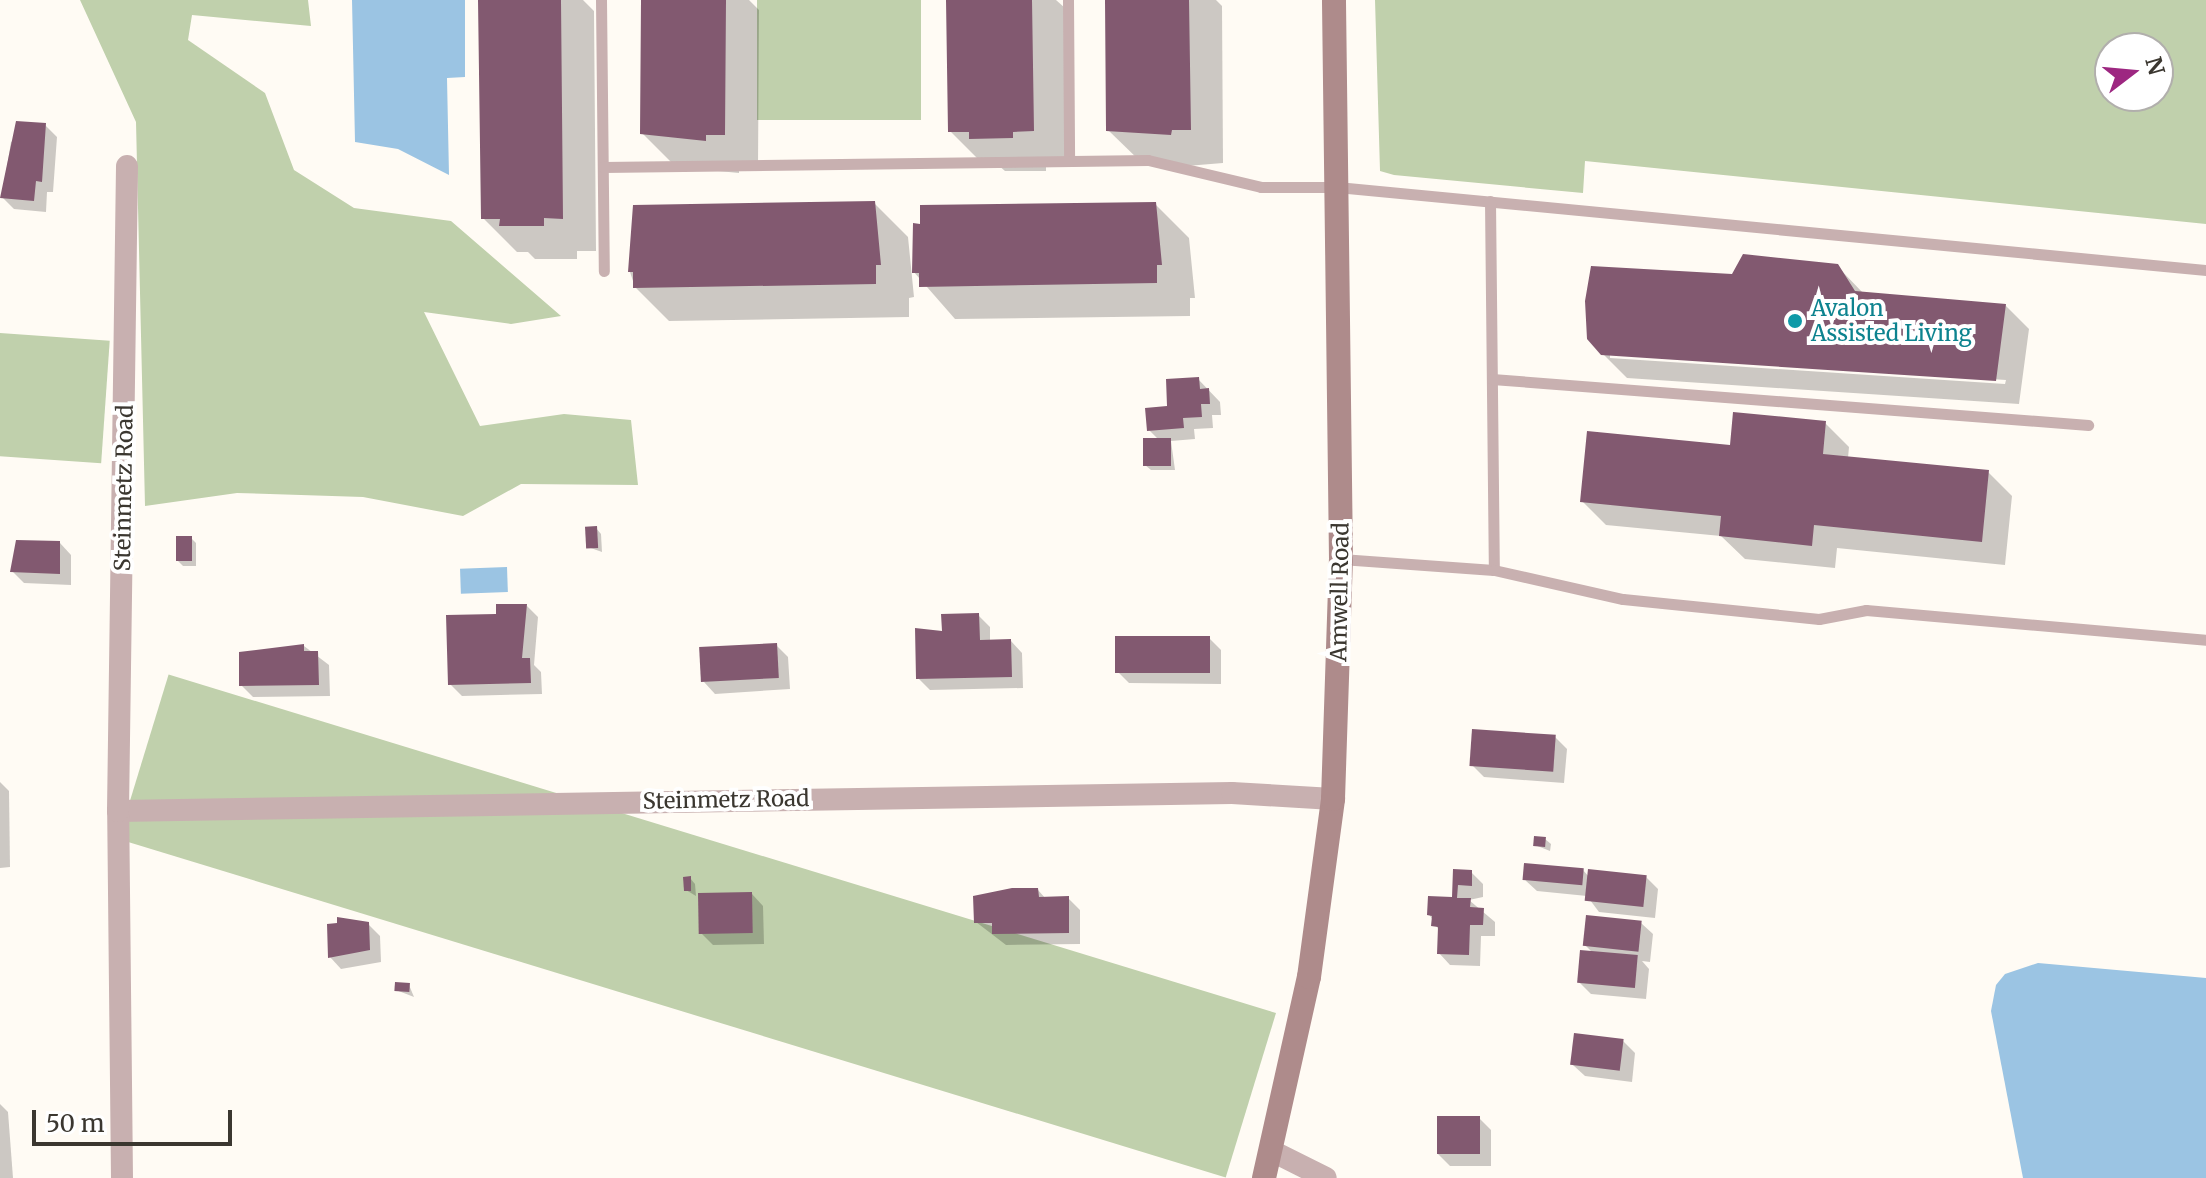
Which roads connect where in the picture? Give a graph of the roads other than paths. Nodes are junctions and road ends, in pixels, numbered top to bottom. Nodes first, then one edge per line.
1 (601, 0) edge
2 (1068, 0) edge
3 (1334, 0) edge
4 (1069, 161) junction
5 (127, 166) dead end
6 (603, 167) junction
7 (1337, 187) junction
8 (1490, 201) junction
9 (2206, 270) edge
10 (604, 271) dead end
11 (1492, 379) junction
12 (2088, 425) dead end
13 (1341, 559) junction
14 (1494, 570) junction
15 (2206, 640) edge
16 (1333, 799) junction
17 (118, 811) junction
18 (1272, 1151) junction
19 (122, 1178) edge
20 (1264, 1178) edge
21 (1326, 1178) edge

1 - 6 lane
2 - 4 lane
3 - 7 main road, Amwell Road
4 - 6 lane
4 - 7 lane
5 - 17 street, Steinmetz Road
6 - 10 lane
7 - 8 lane
7 - 13 main road, Amwell Road
8 - 9 lane
8 - 11 lane
11 - 12 lane
11 - 14 lane
13 - 14 lane
13 - 16 main road, Amwell Road
14 - 15 lane
16 - 17 street, Steinmetz Road
16 - 18 main road, Amwell Road
17 - 19 street, Steinmetz Road
18 - 20 main road, Amwell Road
18 - 21 street

